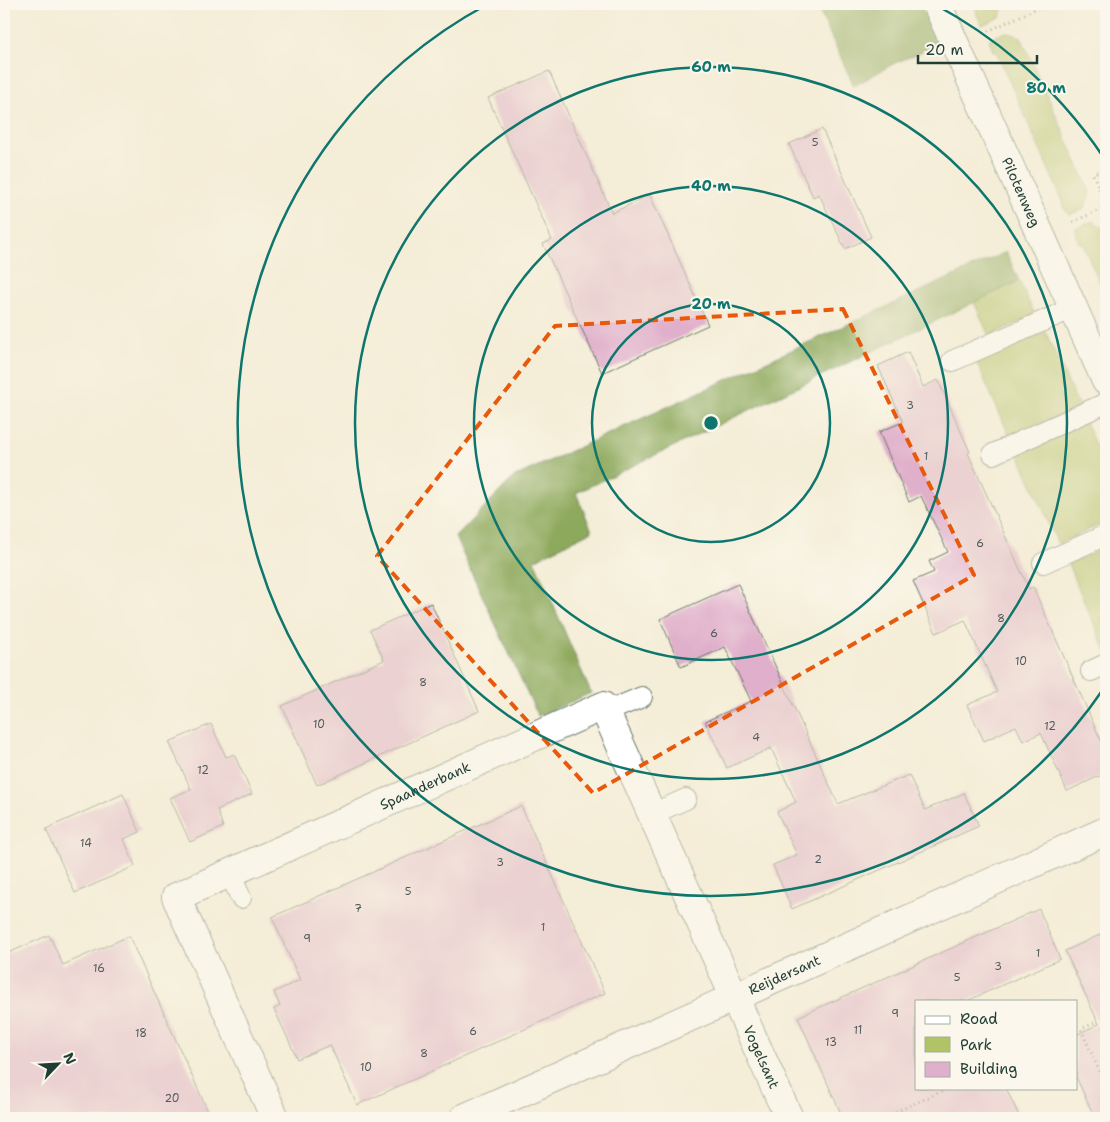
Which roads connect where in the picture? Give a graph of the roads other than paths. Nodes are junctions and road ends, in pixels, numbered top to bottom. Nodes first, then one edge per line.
1 (937, 4) edge
2 (1074, 308) junction
3 (952, 362) dead end
4 (1106, 381) edge
5 (1106, 403) edge
6 (993, 454) dead end
7 (1106, 535) edge
8 (1043, 563) dead end
9 (642, 697) dead end
10 (606, 712) junction
11 (686, 799) dead end
12 (652, 814) junction
13 (1106, 831) edge
14 (229, 872) junction
15 (241, 898) dead end
16 (734, 997) junction
17 (275, 1118) edge
18 (464, 1118) edge
19 (788, 1118) edge

1 - 2 street, Pilotenweg
2 - 3 lane
2 - 4 street, Pilotenweg
5 - 6 lane
7 - 8 lane
9 - 10 lane
10 - 12 street
10 - 14 street, Spaanderbank
11 - 12 lane
12 - 16 street
13 - 16 street, Reijdersant
14 - 15 lane
14 - 17 street, Spaanderbank
16 - 18 street, Reijdersant
16 - 19 street, Vogelsant

